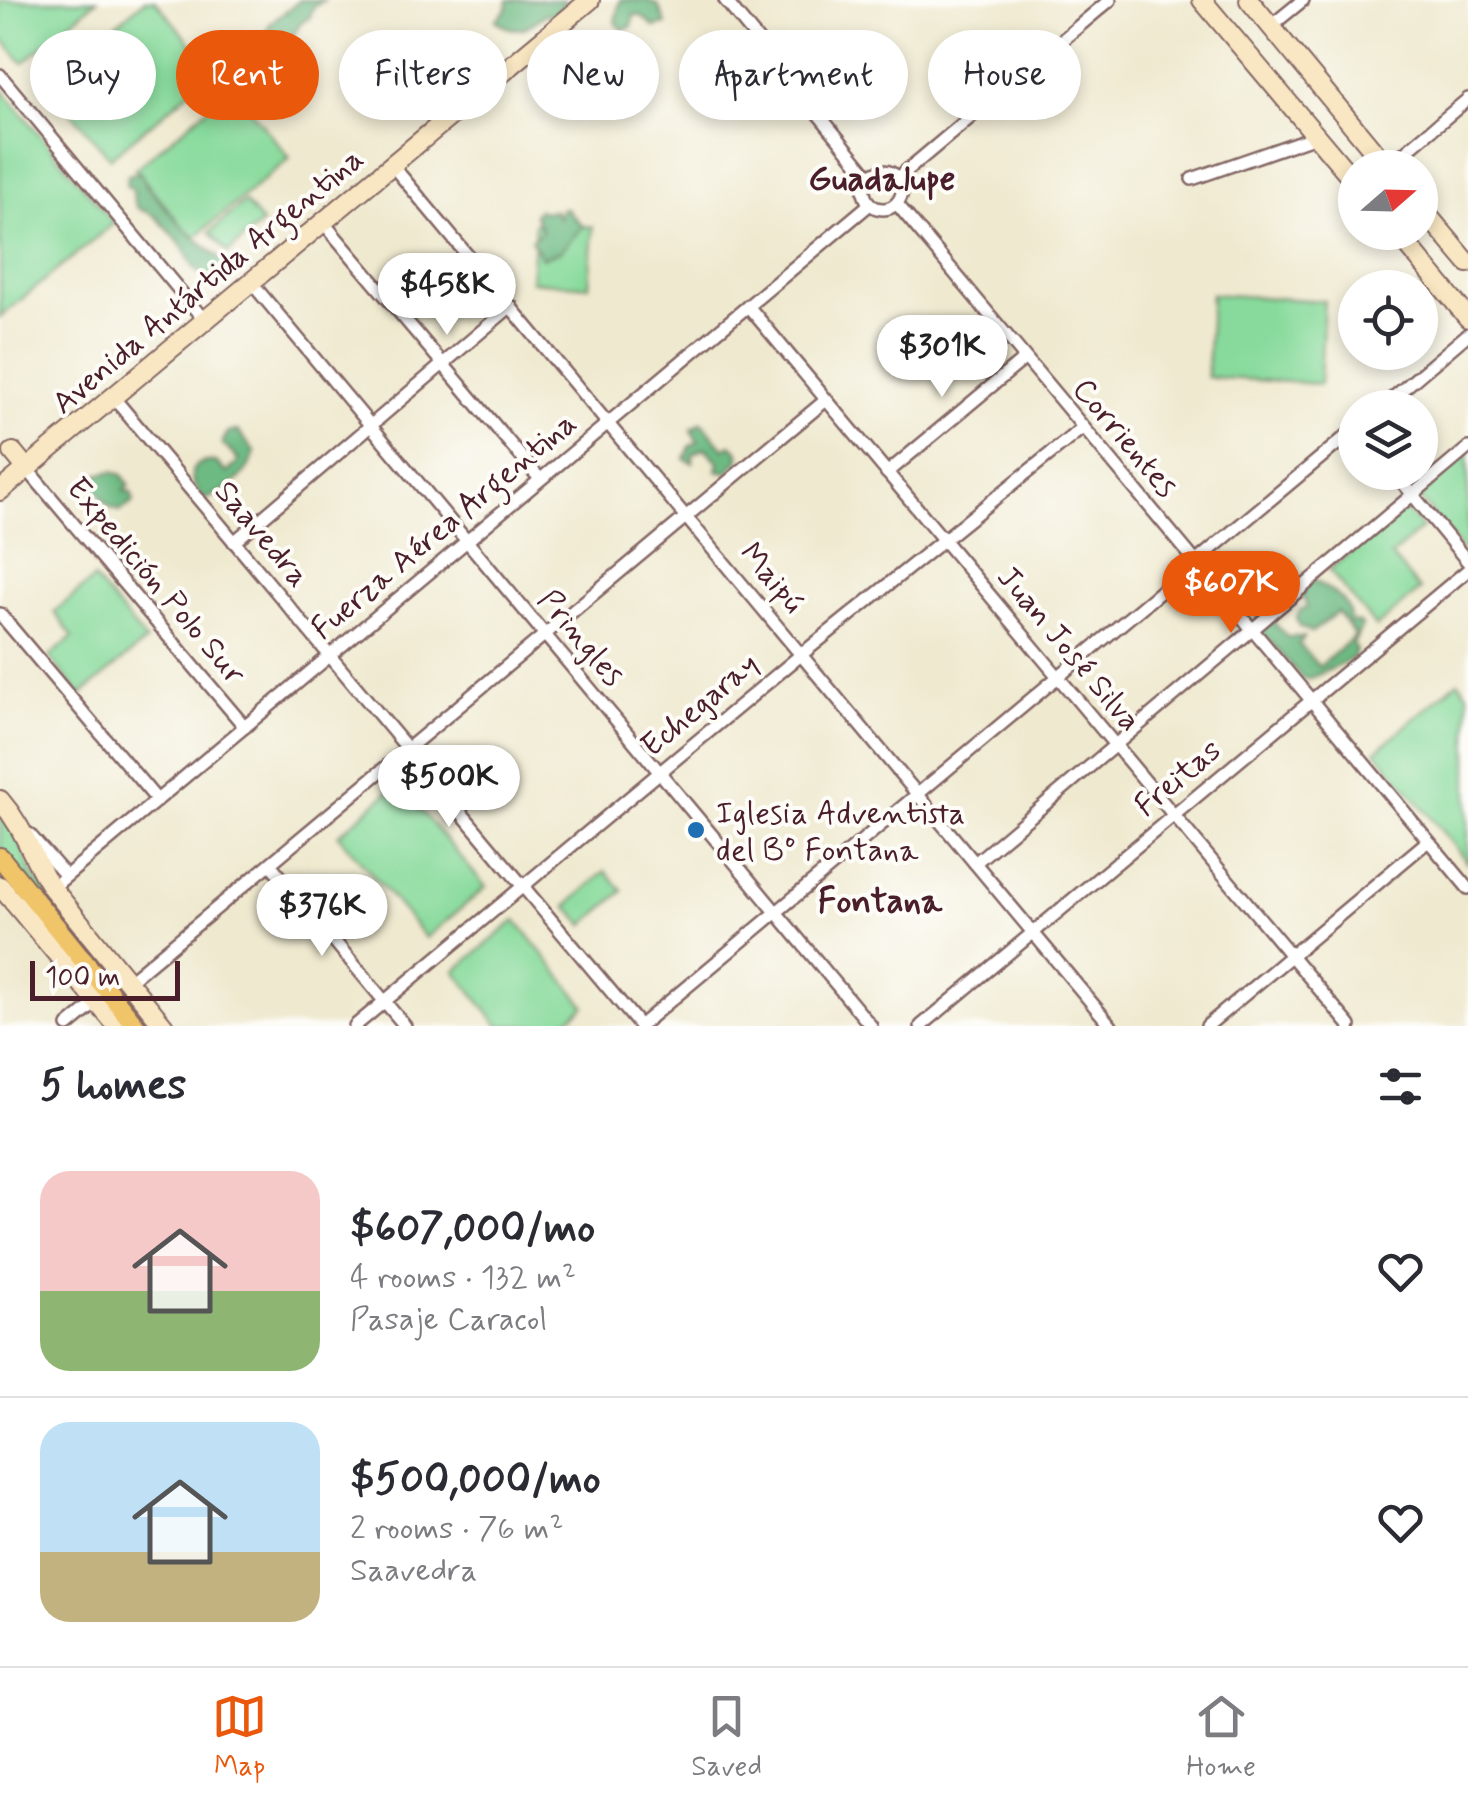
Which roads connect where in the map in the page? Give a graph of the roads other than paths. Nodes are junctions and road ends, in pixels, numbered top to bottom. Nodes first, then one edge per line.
1 (590, 0) edge
2 (724, 0) edge
3 (1110, 0) edge
4 (1202, 0) edge
5 (1249, 0) edge
6 (1303, 0) edge
7 (1271, 26) junction
8 (0, 75) edge
9 (1468, 99) edge
10 (1316, 136) junction
11 (1373, 150) edge
12 (1407, 150) edge
13 (1338, 162) edge
14 (392, 164) junction
15 (869, 176) junction
16 (898, 178) junction
17 (1192, 179) dead end
18 (870, 204) junction
19 (896, 204) junction
20 (323, 222) junction
21 (1438, 227) edge
22 (1412, 250) edge
23 (1468, 263) edge
24 (250, 282) junction
25 (511, 306) junction
26 (748, 306) junction
27 (1468, 318) edge
28 (205, 321) junction
29 (1468, 334) edge
30 (1024, 359) junction
31 (442, 364) junction
32 (1402, 390) edge
33 (113, 397) junction
34 (826, 400) junction
35 (608, 422) junction
36 (370, 426) junction
37 (1081, 429) junction
38 (1338, 443) edge
39 (1468, 448) edge
40 (13, 452) dead end
41 (27, 469) junction
42 (887, 473) junction
43 (540, 480) junction
44 (1409, 490) edge
45 (0, 491) edge
46 (1412, 494) junction
47 (686, 516) junction
48 (942, 539) junction
49 (467, 541) junction
50 (234, 542) junction
51 (1196, 562) junction
52 (1468, 562) edge
53 (1468, 570) edge
54 (0, 614) edge
55 (1252, 630) junction
56 (543, 633) junction
57 (802, 654) junction
58 (330, 656) junction
59 (1058, 677) junction
60 (1311, 700) junction
61 (245, 727) junction
62 (1115, 746) junction
63 (407, 749) junction
64 (660, 772) junction
65 (918, 794) junction
66 (0, 800) edge
67 (157, 800) junction
68 (1174, 816) junction
69 (1428, 842) junction
70 (0, 858) edge
71 (976, 863) junction
72 (271, 865) junction
73 (59, 882) junction
74 (0, 886) edge
75 (522, 886) junction
76 (1468, 888) edge
77 (776, 912) junction
78 (1033, 933) junction
79 (1290, 956) junction
80 (112, 992) junction
81 (384, 1001) junction
82 (68, 1026) edge
83 (117, 1026) edge
84 (136, 1026) edge
85 (147, 1026) edge
86 (164, 1026) edge
87 (355, 1026) edge
88 (405, 1026) edge
89 (640, 1026) edge
90 (872, 1026) edge
91 (922, 1026) edge
92 (1111, 1026) edge
93 (1207, 1026) edge
94 (1350, 1026) edge

1 - 14 main road, Avenida Antártida Argentina
2 - 15 street
3 - 16 street
4 - 10 main road
5 - 7 main road
6 - 7 street
7 - 11 main road
8 - 28 street
9 - 12 street
10 - 13 main road
10 - 17 street
14 - 20 main road, Avenida Antártida Argentina
14 - 25 street, Maipú
15 - 16 street
15 - 18 street
16 - 19 street
18 - 19 street
18 - 26 street, Fuerza Aérea Argentina
19 - 30 street, Corrientes
20 - 24 main road, Avenida Antártida Argentina
20 - 31 street
21 - 23 main road
22 - 27 main road
24 - 28 main road, Avenida Antártida Argentina
24 - 36 street, Pringles
25 - 31 street
25 - 35 street, Maipú
26 - 34 street, Juan José Silva
26 - 35 street, Fuerza Aérea Argentina
28 - 33 main road, Avenida Antártida Argentina
29 - 32 street
30 - 37 street, Corrientes
30 - 42 street
31 - 36 street
31 - 43 street
33 - 41 main road, Avenida Antártida Argentina
33 - 50 street, Saavedra
34 - 42 street, Juan José Silva
34 - 47 street
35 - 43 street, Fuerza Aérea Argentina
35 - 47 street, Maipú
36 - 49 street, Pringles
36 - 50 street
37 - 48 street, Echegaray
37 - 51 street, Corrientes
38 - 51 street
39 - 46 street
40 - 41 main road
41 - 45 main road, Avenida Antártida Argentina
41 - 61 street, Expedición Polo Sur
42 - 48 street, Juan José Silva
43 - 49 street, Fuerza Aérea Argentina
44 - 46 street
46 - 52 street
46 - 55 street
47 - 56 street
47 - 57 street, Maipú
48 - 57 street, Echegaray
48 - 59 street, Juan José Silva
49 - 56 street, Pringles
49 - 58 street, Fuerza Aérea Argentina
50 - 58 street, Saavedra
51 - 55 street, Corrientes
51 - 59 street
53 - 60 street, Freitas
54 - 67 street
55 - 60 street, Corrientes
55 - 62 street
56 - 63 street
56 - 64 street, Pringles
57 - 64 street, Echegaray
57 - 65 street, Maipú
58 - 61 street, Fuerza Aérea Argentina
58 - 63 street, Saavedra
59 - 62 street, Juan José Silva
59 - 65 street
60 - 68 street, Freitas
60 - 69 street, Corrientes
61 - 67 street, Fuerza Aérea Argentina
62 - 68 street, Juan José Silva
62 - 71 street
63 - 72 street
63 - 75 street, Saavedra
64 - 75 street, Echegaray
64 - 77 street, Pringles
65 - 71 street, Maipú
65 - 77 street
66 - 73 main road
67 - 73 street, Fuerza Aérea Argentina
68 - 78 street, Freitas
68 - 79 street, Juan José Silva
69 - 76 street, Corrientes
69 - 79 street
70 - 80 main road
71 - 78 street, Maipú
72 - 80 street
72 - 81 street
73 - 80 main road
74 - 80 main road
75 - 81 street, Echegaray
75 - 89 street, Saavedra
77 - 89 street
77 - 90 street, Pringles
78 - 91 street, Freitas
78 - 92 street, Maipú
79 - 93 street
79 - 94 street, Juan José Silva
80 - 82 street
80 - 83 main road
80 - 84 main road
80 - 85 main road
80 - 86 main road
81 - 87 street, Echegaray
81 - 88 street

